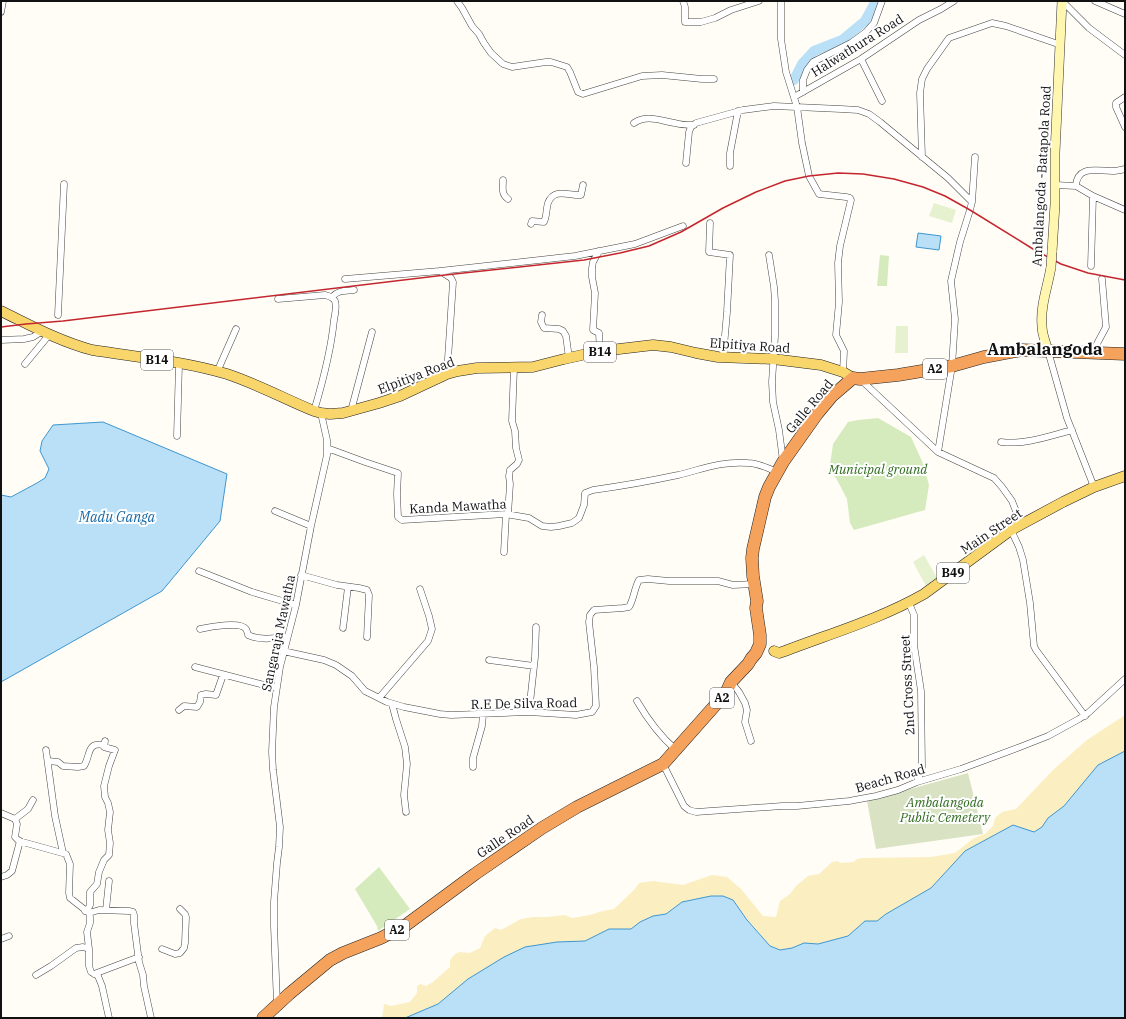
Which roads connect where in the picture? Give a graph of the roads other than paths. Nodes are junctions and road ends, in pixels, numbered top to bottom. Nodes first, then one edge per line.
1 (3, 1) edge
2 (457, 1) edge
3 (683, 1) edge
4 (759, 1) edge
5 (781, 1) edge
6 (882, 1) edge
7 (954, 1) edge
8 (1062, 1) edge
9 (1095, 1) edge
10 (1, 12) edge
11 (1125, 14) edge
12 (1060, 46) junction
13 (1125, 55) edge
14 (861, 58) junction
15 (714, 79) dead end
16 (803, 92) junction
17 (794, 97) junction
18 (1125, 97) edge
19 (882, 101) dead end
20 (797, 107) junction
21 (738, 111) junction
22 (634, 123) dead end
23 (694, 125) junction
24 (1125, 127) edge
25 (922, 157) junction
26 (975, 157) dead end
27 (686, 163) dead end
28 (730, 166) dead end
29 (1125, 169) edge
30 (503, 180) dead end
31 (64, 184) dead end
32 (583, 185) dead end
33 (1056, 185) junction
34 (1076, 186) junction
35 (1094, 196) junction
36 (508, 199) dead end
37 (972, 202) junction
38 (1125, 210) edge
39 (710, 223) dead end
40 (531, 224) dead end
41 (683, 226) dead end
42 (599, 251) junction
43 (769, 255) dead end
44 (1091, 266) dead end
45 (440, 271) junction
46 (345, 279) dead end
47 (1102, 279) dead end
48 (354, 290) dead end
49 (332, 297) junction
50 (278, 299) dead end
51 (1, 310) edge
52 (58, 315) dead end
53 (542, 315) dead end
54 (236, 329) dead end
55 (372, 332) dead end
56 (45, 333) junction
57 (1, 340) edge
58 (1048, 351) junction
59 (600, 352) junction
60 (1092, 352) junction
61 (1125, 354) edge
62 (569, 358) junction
63 (723, 358) junction
64 (773, 359) junction
65 (24, 364) dead end
66 (179, 364) junction
67 (952, 366) junction
68 (514, 368) junction
69 (217, 372) junction
70 (447, 374) junction
71 (852, 377) junction
72 (351, 411) junction
73 (318, 412) junction
74 (1072, 430) junction
75 (177, 436) dead end
76 (1001, 442) dead end
77 (327, 448) junction
78 (938, 452) junction
79 (780, 467) junction
80 (1125, 476) edge
81 (1094, 487) junction
82 (275, 511) dead end
83 (507, 514) junction
84 (1021, 524) junction
85 (311, 526) junction
86 (1011, 530) junction
87 (504, 552) dead end
88 (199, 571) dead end
89 (301, 575) junction
90 (754, 584) junction
91 (348, 587) junction
92 (420, 589) dead end
93 (757, 601) junction
94 (910, 603) junction
95 (296, 605) junction
96 (536, 627) dead end
97 (343, 628) dead end
98 (200, 629) dead end
99 (287, 637) junction
100 (368, 637) dead end
101 (769, 649) junction
102 (284, 651) junction
103 (489, 660) dead end
104 (748, 664) junction
105 (534, 666) junction
106 (195, 667) dead end
107 (223, 675) junction
108 (1125, 679) edge
109 (731, 682) junction
110 (276, 688) junction
111 (379, 698) junction
112 (637, 701) dead end
113 (392, 704) junction
114 (178, 710) dead end
115 (528, 712) junction
116 (483, 714) junction
117 (1085, 716) junction
118 (751, 741) dead end
119 (46, 750) dead end
120 (676, 750) junction
121 (48, 761) junction
122 (663, 764) junction
123 (473, 767) dead end
124 (922, 767) junction
125 (931, 778) junction
126 (917, 782) junction
127 (33, 800) dead end
128 (406, 812) dead end
129 (1, 813) edge
130 (15, 819) junction
131 (20, 841) junction
132 (63, 853) junction
133 (1, 877) edge
134 (109, 881) dead end
135 (180, 909) dead end
136 (106, 910) junction
137 (87, 912) junction
138 (9, 936) dead end
139 (1, 939) edge
140 (90, 949) junction
141 (162, 949) dead end
142 (139, 957) junction
143 (94, 974) junction
144 (36, 975) dead end
145 (277, 1004) junction
146 (109, 1018) edge
147 (151, 1018) edge
148 (263, 1018) edge

1 - 10 street
2 - 15 street
3 - 4 street
5 - 17 street
6 - 16 street
7 - 14 street, Halwathura Road
8 - 12 main road, Ambalangoda -Batapola Road
8 - 13 street
9 - 11 street
12 - 25 street
12 - 33 main road, Ambalangoda -Batapola Road
14 - 16 street, Halwathura Road
14 - 19 street
16 - 17 street, Halwathura Road
17 - 20 street
18 - 24 street
20 - 21 street
20 - 25 street
20 - 71 street
21 - 23 street
21 - 28 street
22 - 23 street
23 - 27 street
25 - 37 street
26 - 37 street
29 - 34 street
30 - 36 street
31 - 52 street
32 - 40 street
33 - 34 street
33 - 58 main road, Ambalangoda -Batapola Road, bridge
34 - 35 street
35 - 38 street
35 - 44 street
37 - 67 street
39 - 63 street
41 - 42 street
42 - 45 street
42 - 59 street
43 - 64 street
45 - 46 street
45 - 70 street
47 - 60 street
48 - 49 street
49 - 50 street
49 - 73 street
51 - 56 main road, Elpitiya Road / B14
53 - 62 street
54 - 69 street
55 - 72 street
56 - 57 street
56 - 65 street
56 - 66 main road, Elpitiya Road / B14
58 - 60 highway, A2
58 - 67 highway, A2
58 - 74 street
59 - 62 main road, Elpitiya Road / B14
59 - 63 main road, Elpitiya Road / B14
60 - 61 highway, A2
62 - 68 main road, Elpitiya Road / B14
63 - 64 main road, Elpitiya Road / B14
64 - 71 main road, Elpitiya Road / B14
64 - 79 street
66 - 69 main road, Elpitiya Road / B14
66 - 75 street
67 - 71 highway, A2
67 - 78 street
68 - 70 main road, Elpitiya Road / B14
68 - 83 street
69 - 73 main road, Elpitiya Road / B14
70 - 72 main road, Elpitiya Road / B14
71 - 78 street
71 - 79 highway, Galle Road / A2
72 - 73 main road, Elpitiya Road / B14
73 - 77 street, Sangaraja Mawatha
74 - 76 street
74 - 81 street
77 - 83 street, Kanda Mawatha
77 - 85 street, Sangaraja Mawatha
78 - 84 street
79 - 83 street, Kanda Mawatha
79 - 90 highway, Galle Road / A2
80 - 81 main road, Main Street / B49
81 - 84 main road, Main Street / B49
82 - 85 street
83 - 87 street
84 - 86 main road, Main Street / B49
85 - 89 street, Sangaraja Mawatha
86 - 94 main road, Main Street / B49
86 - 117 street
88 - 95 street
89 - 91 street
89 - 95 street, Sangaraja Mawatha
90 - 93 highway, Galle Road / A2
90 - 115 street, R.E De Silva Road
91 - 97 street
91 - 100 street
92 - 111 street
93 - 101 highway, Galle Road / A2
93 - 104 highway, Galle Road / A2
94 - 101 main road, Main Street / B49
94 - 124 street, 2nd Cross Street
95 - 99 street, Sangaraja Mawatha
96 - 105 street
98 - 99 street
99 - 102 street, Sangaraja Mawatha
101 - 104 highway, Galle Road / A2
102 - 110 street, Sangaraja Mawatha
102 - 111 street, R.E De Silva Road
103 - 105 street
104 - 109 highway, Galle Road / A2
105 - 115 street
106 - 107 street
107 - 110 street
107 - 114 street
108 - 117 street, Beach Road
109 - 118 street
109 - 120 highway, Galle Road / A2
110 - 145 street, Sangaraja Mawatha
111 - 113 street, R.E De Silva Road
112 - 120 street
113 - 116 street, R.E De Silva Road
113 - 128 street
115 - 116 street, R.E De Silva Road
116 - 123 street
117 - 125 street, Beach Road
119 - 121 street
120 - 122 highway, Galle Road / A2
121 - 132 street
121 - 137 street
122 - 126 street, Beach Road
122 - 145 highway, Galle Road / A2
124 - 125 street
124 - 126 street, 2nd Cross Street
125 - 126 street, Beach Road
127 - 130 street
129 - 130 street
130 - 131 street
131 - 132 street
131 - 133 street
132 - 137 street
134 - 136 street
135 - 141 street
136 - 137 street
136 - 142 street
137 - 140 street
138 - 139 street
140 - 143 street
140 - 144 street
142 - 143 street
142 - 147 street
143 - 146 street
145 - 148 highway, Galle Road / A2

